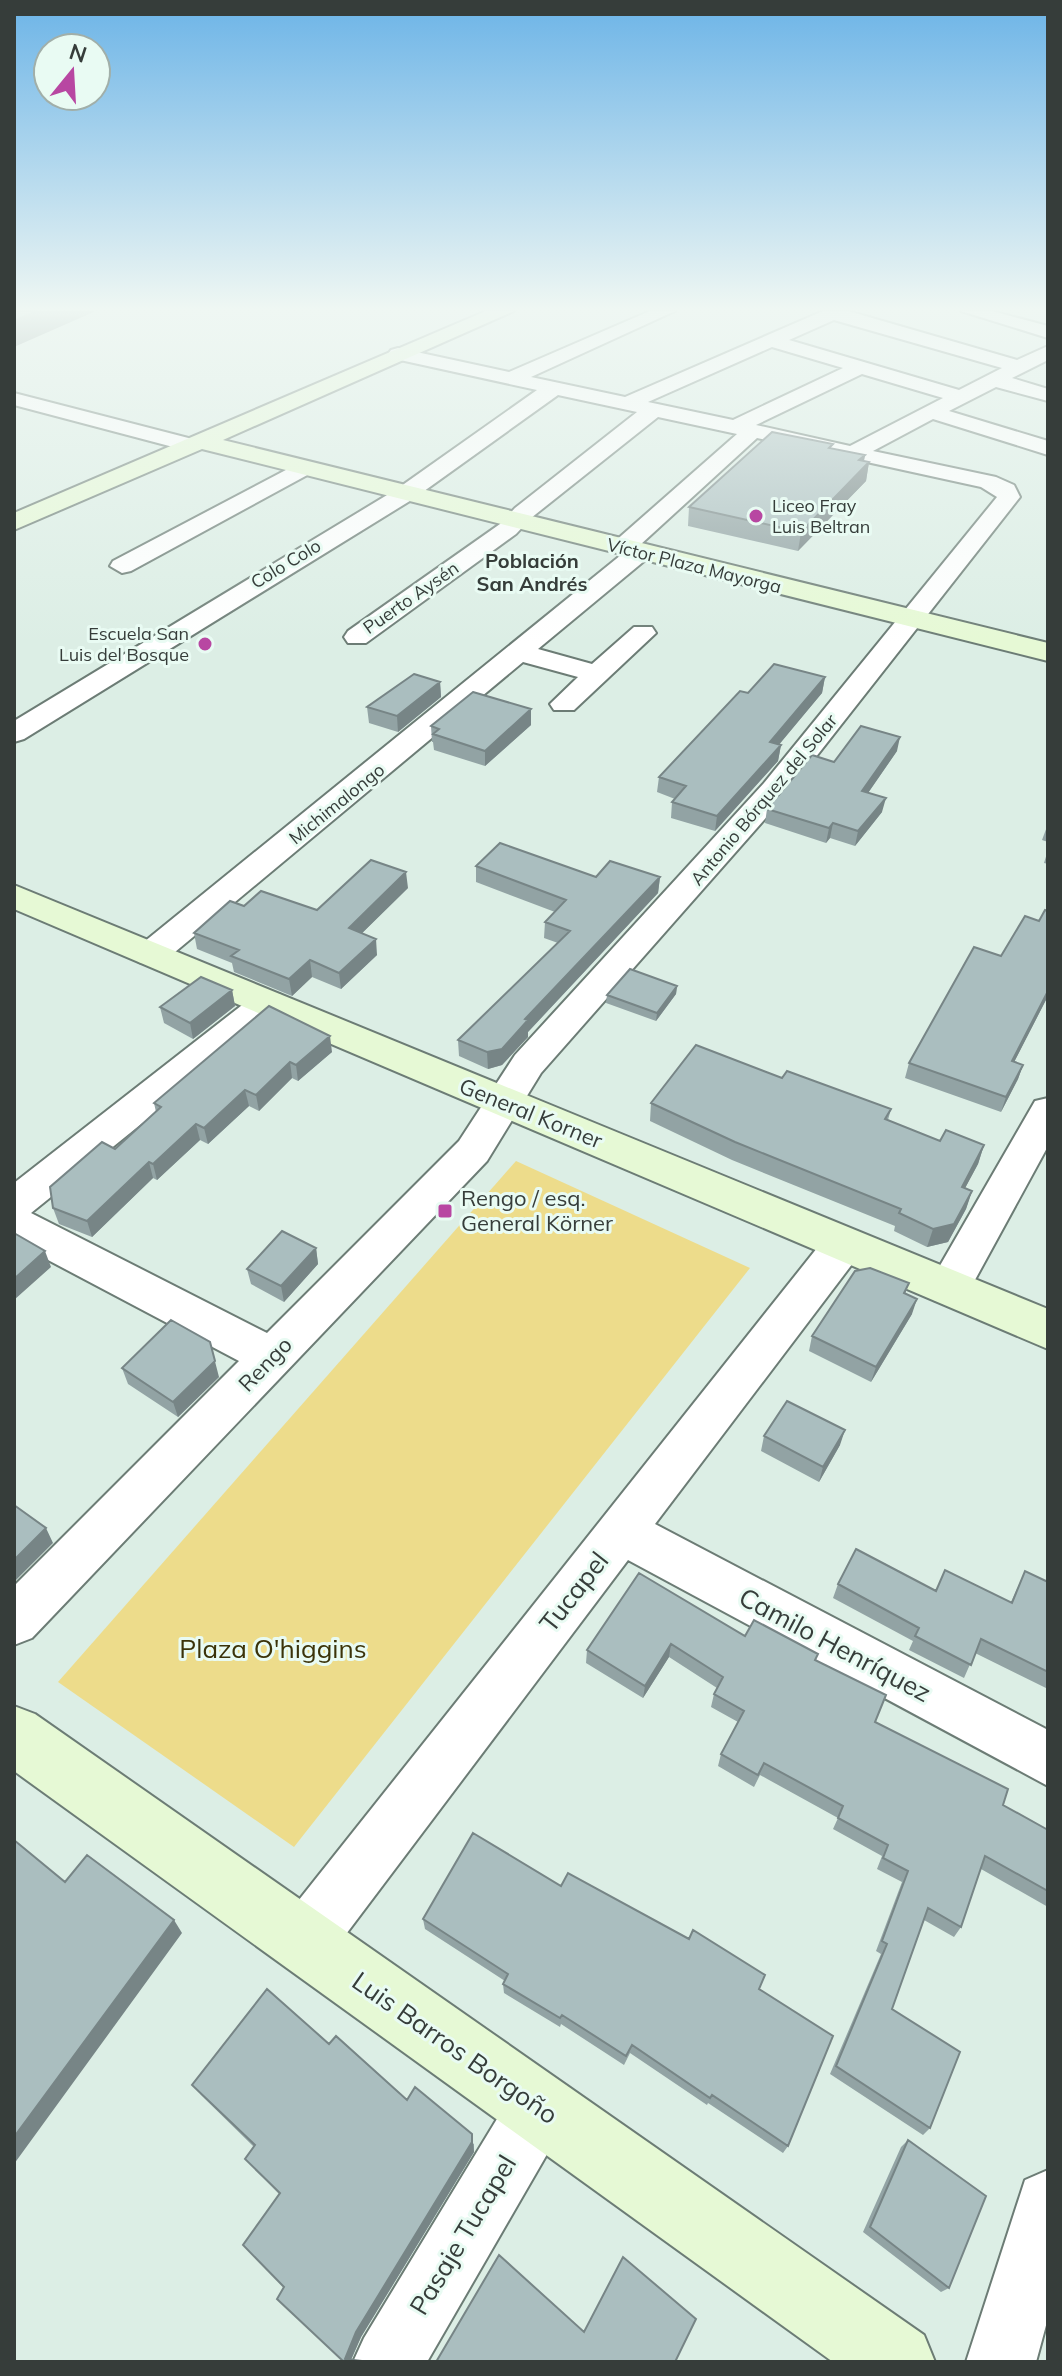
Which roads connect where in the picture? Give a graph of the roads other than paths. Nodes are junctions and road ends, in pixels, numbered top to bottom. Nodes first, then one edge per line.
1 (107, 422) edge
2 (246, 422) edge
3 (506, 422) edge
4 (638, 422) edge
5 (710, 422) edge
6 (757, 422) edge
7 (912, 422) edge
8 (963, 422) edge
9 (744, 429) junction
10 (197, 444) junction
11 (1048, 448) edge
12 (854, 452) junction
13 (303, 468) junction
14 (405, 494) junction
15 (514, 521) junction
16 (14, 522) edge
17 (631, 550) junction
18 (122, 566) dead end
19 (914, 618) junction
20 (643, 633) dead end
21 (357, 637) dead end
22 (1048, 652) edge
23 (522, 653) junction
24 (598, 674) junction
25 (564, 704) dead end
26 (14, 733) edge
27 (14, 896) edge
28 (151, 954) junction
29 (268, 1003) junction
30 (506, 1101) junction
31 (1048, 1111) edge
32 (14, 1205) edge
33 (14, 1223) edge
34 (844, 1244) junction
35 (949, 1288) junction
36 (1048, 1330) edge
37 (272, 1357) junction
38 (621, 1531) junction
39 (14, 1621) edge
40 (14, 1735) edge
41 (1048, 1759) edge
42 (304, 1941) junction
43 (539, 2108) junction
44 (1048, 2203) edge
45 (388, 2362) edge
46 (897, 2362) edge
47 (1001, 2362) edge

1 - 10 street
2 - 10 street
3 - 14 street, Colo Colo
4 - 15 street, Puerto Aysén
5 - 9 street
6 - 9 street, Michimalongo
7 - 12 street
8 - 11 street
9 - 12 street
9 - 17 street, Michimalongo
10 - 13 street, Víctor Plaza Mayorga
10 - 16 street
12 - 19 street, Antonio Bórquez del Solar
13 - 14 street, Víctor Plaza Mayorga
13 - 18 street
14 - 15 street, Víctor Plaza Mayorga
14 - 26 street, Colo Colo
15 - 17 street, Víctor Plaza Mayorga
15 - 21 street, Puerto Aysén
17 - 19 street, Víctor Plaza Mayorga
17 - 23 street, Michimalongo
19 - 22 street, Víctor Plaza Mayorga
19 - 30 street, Antonio Bórquez del Solar
20 - 24 street
23 - 24 street
23 - 28 street, Michimalongo
24 - 25 street
27 - 28 street, General Korner
28 - 29 street, General Korner
29 - 30 street, General Korner
29 - 32 street
30 - 34 street, General Korner
30 - 37 street, Rengo
31 - 35 street
33 - 37 street
34 - 35 street, General Korner
34 - 38 street, Tucapel
35 - 36 street, General Korner
37 - 39 street, Rengo
38 - 41 street, Camilo Henríquez
38 - 42 street, Tucapel
40 - 42 street, Luis Barros Borgoño
42 - 43 street, Luis Barros Borgoño
43 - 45 street, Pasaje Tucapel
43 - 46 street, Luis Barros Borgoño
44 - 47 street

